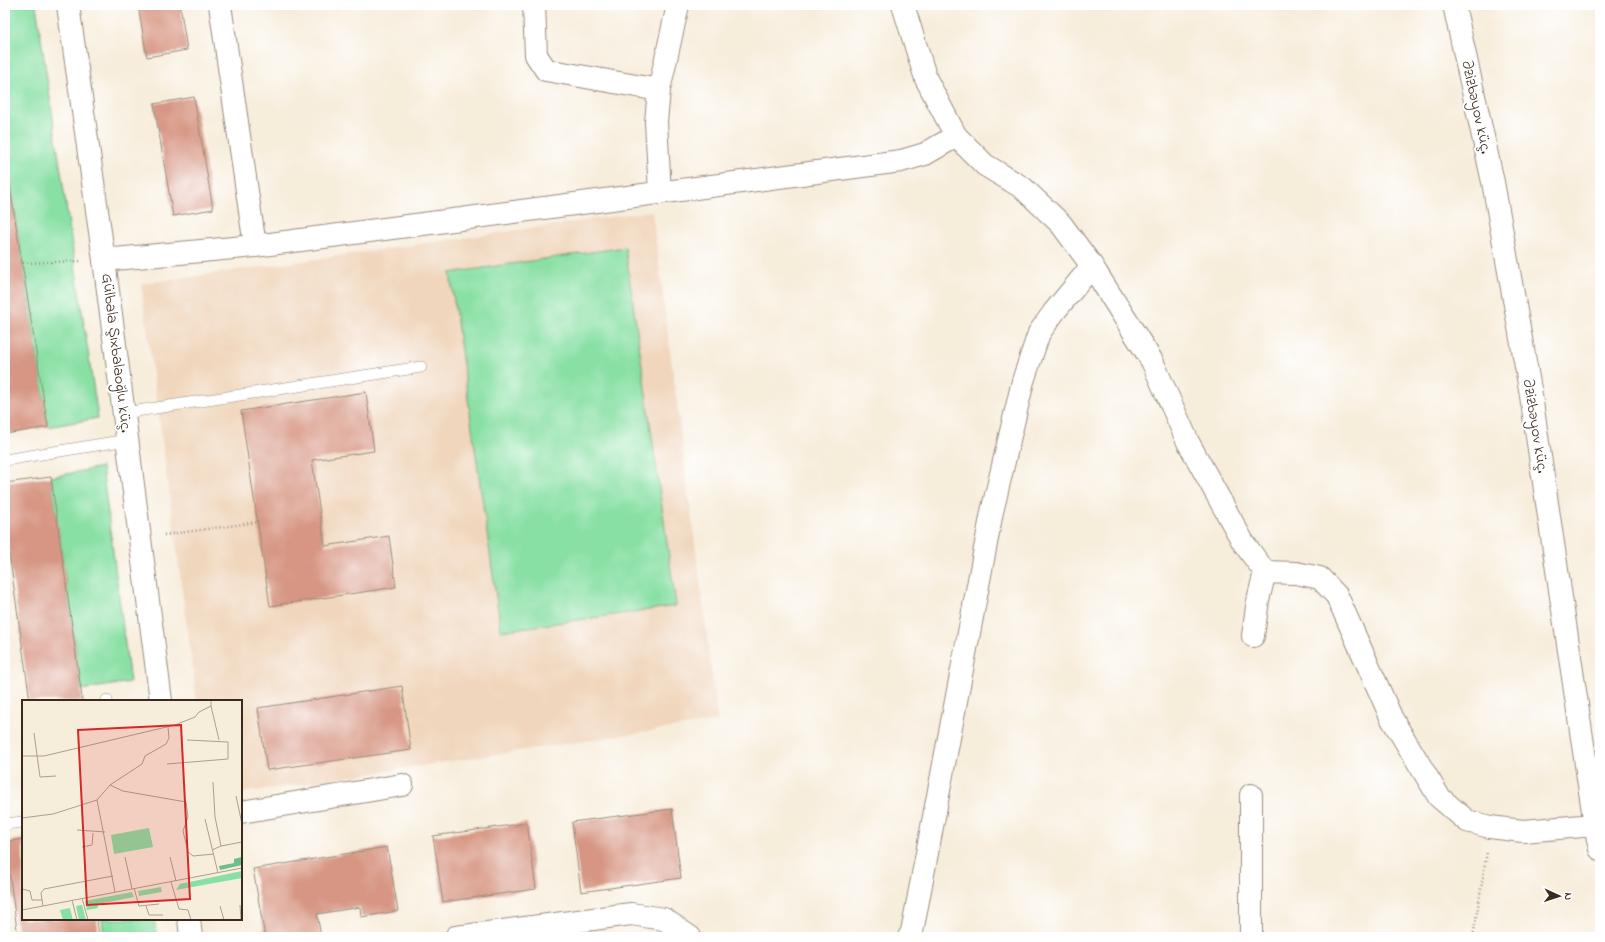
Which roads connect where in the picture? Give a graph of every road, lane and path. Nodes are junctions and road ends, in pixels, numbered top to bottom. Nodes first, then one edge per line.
1 (68, 5) edge
2 (220, 5) edge
3 (534, 5) edge
4 (678, 5) edge
5 (903, 5) edge
6 (1454, 5) edge
7 (658, 90) junction
8 (956, 136) junction
9 (660, 193) junction
10 (255, 246) junction
11 (104, 260) junction
12 (23, 264) dead end
13 (1092, 266) junction
14 (421, 367) dead end
15 (124, 413) junction
16 (127, 440) junction
17 (5, 460) edge
18 (258, 522) dead end
19 (140, 538) junction
20 (1265, 572) junction
21 (1253, 636) dead end
22 (160, 700) edge
23 (402, 786) dead end
24 (1251, 795) dead end
25 (242, 812) edge
26 (22, 822) edge
27 (5, 824) edge
28 (1595, 825) junction
29 (1490, 827) junction
30 (1600, 849) edge
31 (189, 920) edge
32 (191, 937) edge
33 (456, 937) edge
34 (690, 937) edge
35 (909, 937) edge
36 (1251, 937) edge
37 (1473, 937) edge

1 - 11 street, Gülbala Şıxbalaoğlu küç.
2 - 10 street
3 - 7 street
4 - 7 street
5 - 8 street
6 - 28 street, Əzizbəyov küç.
7 - 9 street
8 - 9 street
8 - 13 street
9 - 10 street
10 - 11 street
11 - 12 path
11 - 15 street, Gülbala Şıxbalaoğlu küç.
13 - 20 street
13 - 35 street
14 - 15 lane
15 - 16 street, Gülbala Şıxbalaoğlu küç.
16 - 17 lane
16 - 19 street, Gülbala Şıxbalaoğlu küç.
18 - 19 path
19 - 22 street, Gülbala Şıxbalaoğlu küç.
20 - 21 street
20 - 29 street
23 - 25 street
24 - 36 street
26 - 27 lane
28 - 29 street
28 - 30 street, Əzizbəyov küç.
29 - 37 path
31 - 32 street
33 - 34 street

